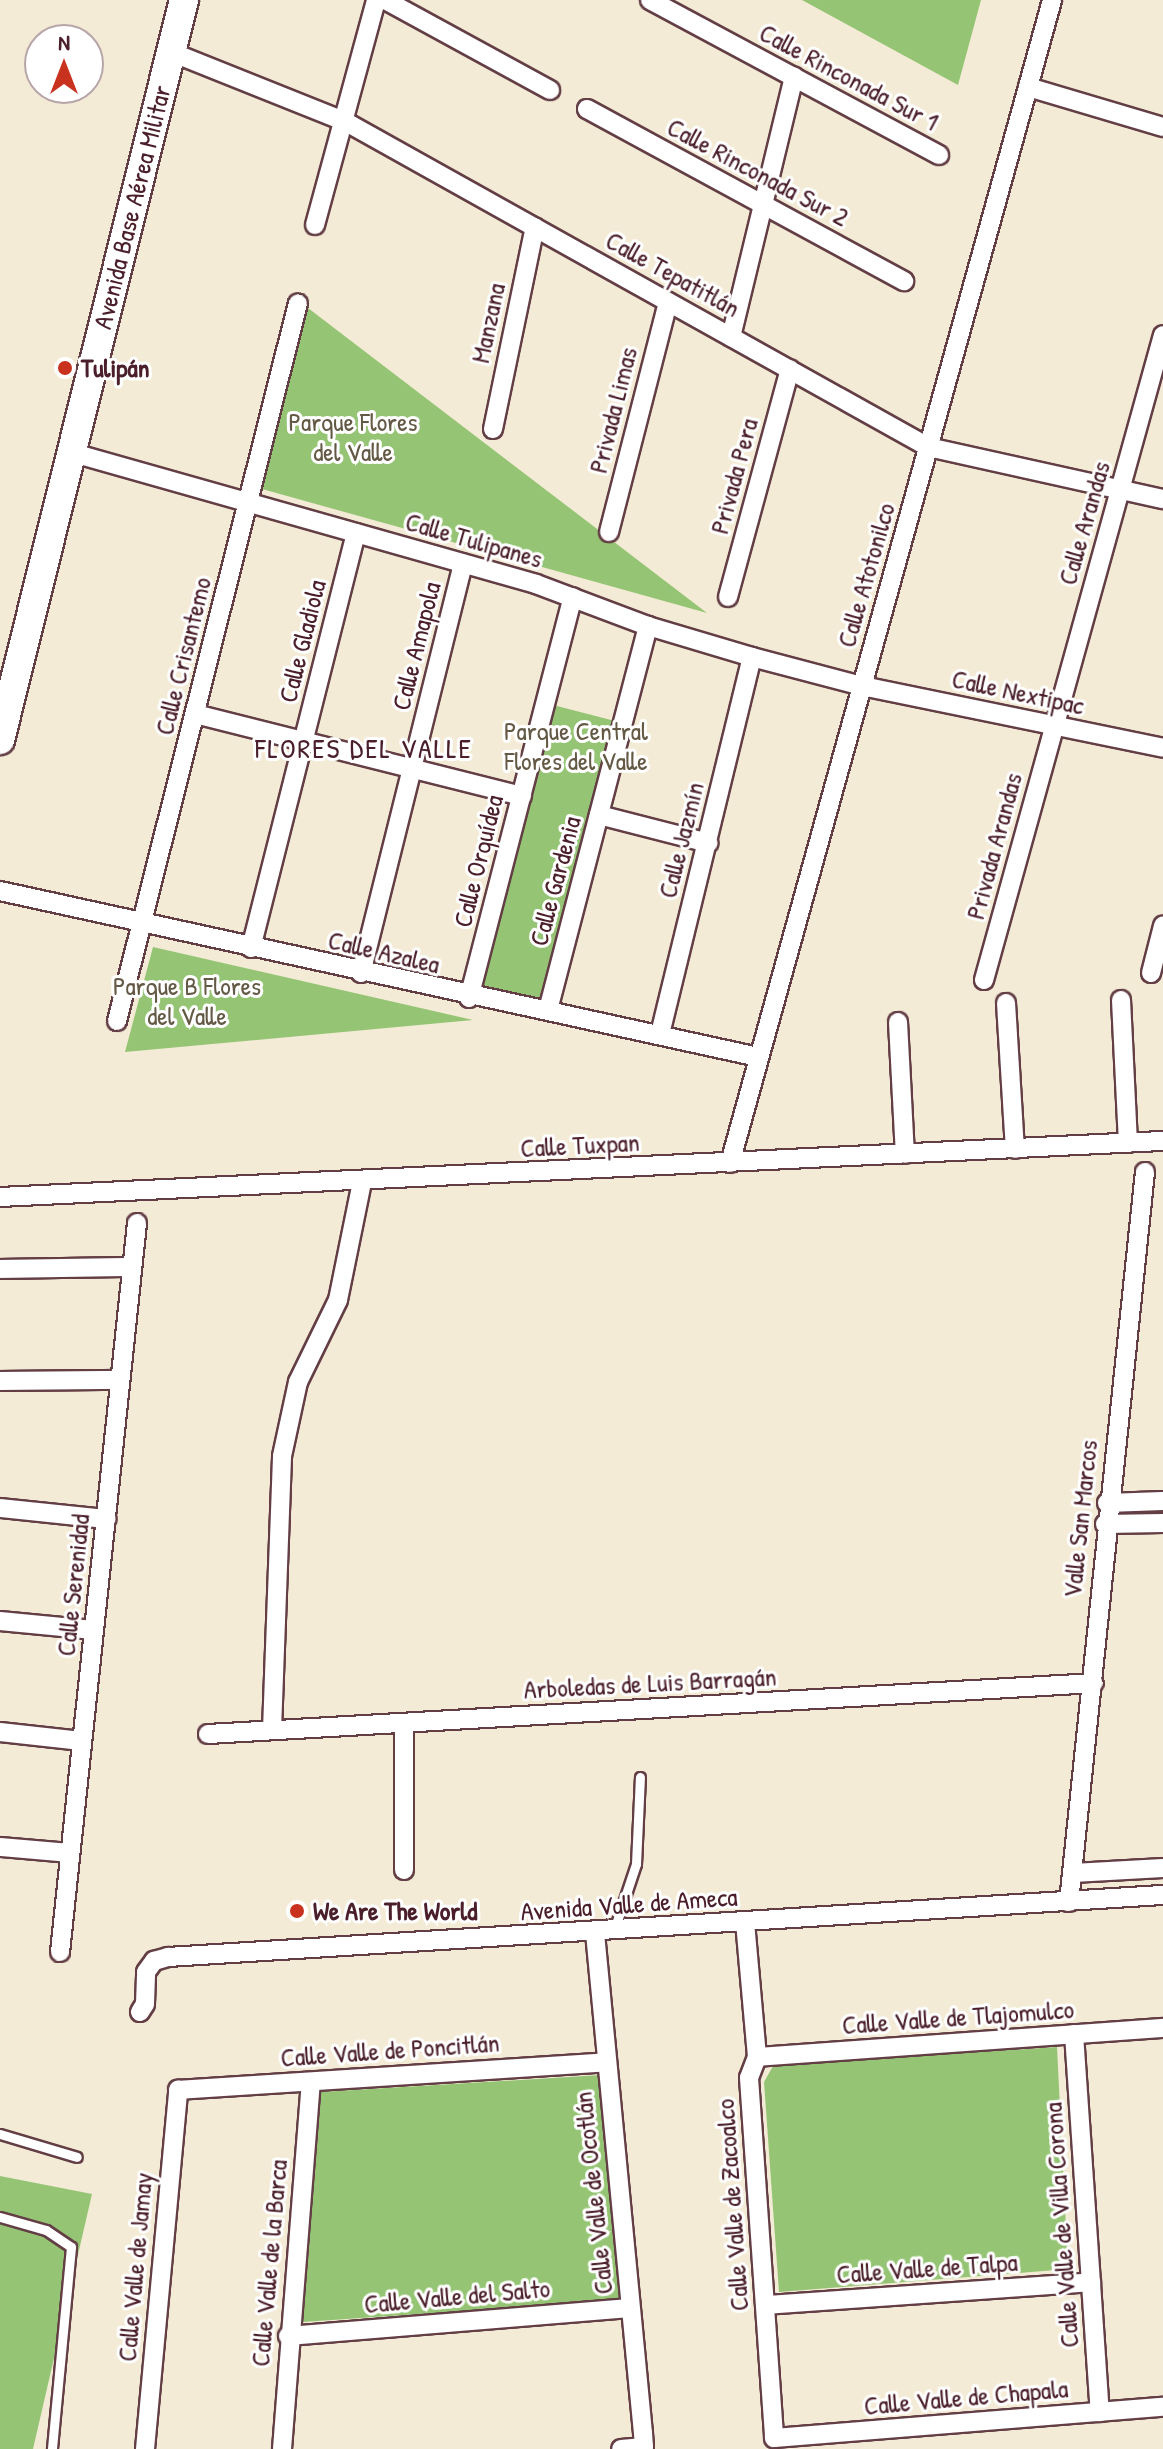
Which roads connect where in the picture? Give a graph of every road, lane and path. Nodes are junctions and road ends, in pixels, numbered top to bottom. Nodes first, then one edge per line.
1 (184, 0) edge
2 (376, 0) edge
3 (385, 0) edge
4 (650, 0) edge
5 (1052, 0) edge
6 (171, 52) junction
7 (794, 77) junction
8 (1028, 87) junction
9 (550, 90) dead end
10 (587, 109) dead end
11 (346, 122) junction
12 (1163, 127) edge
13 (939, 155) dead end
14 (763, 205) junction
15 (315, 225) dead end
16 (535, 227) junction
17 (904, 281) dead end
18 (668, 302) junction
19 (298, 303) dead end
20 (1163, 335) edge
21 (731, 337) junction
22 (790, 369) junction
23 (493, 429) dead end
24 (928, 447) junction
25 (70, 452) junction
26 (1120, 490) junction
27 (1163, 499) edge
28 (248, 502) junction
29 (609, 532) dead end
30 (356, 533) junction
31 (463, 563) junction
32 (573, 597) junction
33 (728, 597) dead end
34 (648, 626) junction
35 (752, 657) junction
36 (862, 686) junction
37 (195, 714) junction
38 (1054, 726) junction
39 (0, 740) edge
40 (303, 741) junction
41 (1163, 748) edge
42 (412, 769) junction
43 (522, 796) junction
44 (599, 815) junction
45 (708, 843) junction
46 (0, 891) edge
47 (142, 924) junction
48 (1163, 926) edge
49 (251, 948) junction
50 (361, 973) junction
51 (1151, 973) dead end
52 (984, 980) dead end
53 (469, 998) junction
54 (1121, 1000) dead end
55 (1006, 1003) dead end
56 (548, 1010) junction
57 (117, 1021) dead end
58 (898, 1022) dead end
59 (660, 1034) junction
60 (758, 1057) junction
61 (1163, 1141) edge
62 (1128, 1143) junction
63 (1015, 1149) junction
64 (905, 1154) junction
65 (730, 1163) junction
66 (1145, 1172) dead end
67 (362, 1182) junction
68 (0, 1197) edge
69 (137, 1223) dead end
70 (132, 1267) junction
71 (0, 1269) edge
72 (120, 1380) junction
73 (0, 1381) edge
74 (1163, 1501) edge
75 (1107, 1503) junction
76 (0, 1508) edge
77 (106, 1519) junction
78 (1163, 1523) edge
79 (1105, 1524) junction
80 (0, 1621) edge
81 (94, 1630) junction
82 (1092, 1683) junction
83 (404, 1723) junction
84 (272, 1730) junction
85 (0, 1732) edge
86 (208, 1734) dead end
87 (82, 1741) junction
88 (640, 1777) dead end
89 (0, 1847) edge
90 (70, 1853) junction
91 (1163, 1868) edge
92 (404, 1870) dead end
93 (1073, 1873) junction
94 (1163, 1895) edge
95 (1069, 1902) junction
96 (745, 1922) junction
97 (604, 1932) junction
98 (60, 1952) dead end
99 (140, 2012) dead end
100 (1163, 2028) edge
101 (1074, 2034) junction
102 (757, 2057) junction
103 (606, 2062) junction
104 (311, 2082) junction
105 (178, 2090) joint
106 (0, 2134) edge
107 (77, 2157) dead end
108 (0, 2217) edge
109 (1091, 2282) junction
110 (766, 2305) junction
111 (630, 2308) junction
112 (288, 2336) junction
113 (1163, 2407) edge
114 (1100, 2412) junction
115 (774, 2438) joint
116 (644, 2447) edge
117 (52, 2449) edge
118 (145, 2449) edge
119 (282, 2449) edge
120 (621, 2449) edge

1 - 6 main road, Avenida Base Aérea Militar
2 - 11 street
3 - 9 street
4 - 7 street, Calle Rinconada Sur 1
5 - 8 street, Calle Atotonilco
6 - 11 street, Calle Tepatitlán
6 - 25 main road, Avenida Base Aérea Militar
7 - 13 street, Calle Rinconada Sur 1
7 - 14 street
8 - 12 street
8 - 24 street, Calle Atotonilco
10 - 14 street, Calle Rinconada Sur 2
11 - 15 street
11 - 16 street, Calle Tepatitlán
14 - 17 street, Calle Rinconada Sur 2
14 - 21 street
16 - 18 street, Calle Tepatitlán
16 - 23 street, Manzana
18 - 21 street, Calle Tepatitlán
18 - 29 street, Privada Limas
19 - 28 street, Calle Crisantemo
20 - 26 street, Calle Arandas
21 - 22 street, Calle Tepatitlán
22 - 24 street, Calle Tepatitlán
22 - 33 street, Privada Pera
24 - 26 street, Calle Tepatitlán
24 - 36 street, Calle Atotonilco
25 - 28 street, Calle Tulipanes
25 - 39 main road, Avenida Base Aérea Militar
26 - 27 street, Calle Tepatitlán
26 - 38 street, Calle Arandas
28 - 30 street, Calle Tulipanes
28 - 37 street, Calle Crisantemo
30 - 31 street, Calle Tulipanes
30 - 40 street, Calle Gladiola
31 - 32 street, Calle Tulipanes
31 - 42 street, Calle Amapola
32 - 34 street, Calle Tulipanes
32 - 43 street, Calle Orquídea
34 - 35 street, Calle Tulipanes
34 - 44 street, Calle Gardenia
35 - 36 street, Calle Tulipanes
35 - 45 street, Calle Jazmín
36 - 38 street, Calle Nextipac
36 - 60 street, Calle Atotonilco
37 - 40 street
37 - 47 street, Calle Crisantemo
38 - 41 street, Calle Nextipac
38 - 52 street, Privada Arandas
40 - 42 street
40 - 49 street, Calle Gladiola
42 - 43 street
42 - 50 street, Calle Amapola
43 - 53 street, Calle Orquídea
44 - 45 street
44 - 56 street, Calle Gardenia
45 - 59 street, Calle Jazmín
46 - 47 street, Calle Azalea
47 - 49 street, Calle Azalea
47 - 57 street, Calle Crisantemo
48 - 51 street
49 - 50 street, Calle Azalea
50 - 53 street, Calle Azalea
53 - 56 street, Calle Azalea
54 - 62 street
55 - 63 street
56 - 59 street, Calle Azalea
58 - 64 street
59 - 60 street, Calle Azalea
60 - 65 street, Calle Atotonilco
61 - 62 street, Calle Tuxpan
62 - 63 street, Calle Tuxpan
63 - 64 street, Calle Tuxpan
64 - 65 street, Calle Tuxpan
65 - 67 street, Calle Tuxpan
66 - 75 street, Valle San Marcos
67 - 68 street, Calle Tuxpan
67 - 84 street
69 - 70 street, Calle Serenidad
70 - 71 street
70 - 72 street, Calle Serenidad
72 - 73 street
72 - 77 street, Calle Serenidad
74 - 75 street
75 - 79 street, Valle San Marcos
76 - 77 street
77 - 81 street, Calle Serenidad
78 - 79 street
79 - 82 street, Valle San Marcos
80 - 81 street
81 - 87 street, Calle Serenidad
82 - 83 street, Arboledas de Luis Barragán
82 - 93 street, Valle San Marcos
83 - 84 street, Arboledas de Luis Barragán
83 - 92 street
84 - 86 street, Arboledas de Luis Barragán
85 - 87 street
87 - 90 street, Calle Serenidad
88 - 97 lane
89 - 90 street
90 - 98 street, Calle Serenidad
91 - 93 street
93 - 95 street, Valle San Marcos
94 - 95 street, Avenida Valle de Ameca
95 - 96 street, Avenida Valle de Ameca
96 - 97 street, Avenida Valle de Ameca
96 - 102 street, Calle Valle de Zacoalco
97 - 99 street, Avenida Valle de Ameca
97 - 103 street, Calle Valle de Ocotlán
100 - 101 street, Calle Valle de Tlajomulco
101 - 102 street, Calle Valle de Tlajomulco
101 - 109 street, Calle Valle de Villa Corona
102 - 110 street, Calle Valle de Zacoalco
103 - 104 street, Calle Valle de Poncitlán
103 - 111 street, Calle Valle de Ocotlán
104 - 105 street, Calle Valle de Poncitlán
104 - 112 street, Calle Valle de la Barca
105 - 118 street, Calle Valle de Jamay
106 - 107 lane
108 - 117 lane
109 - 110 street, Calle Valle de Talpa
109 - 114 street, Calle Valle de Villa Corona
110 - 115 street, Calle Valle de Zacoalco
111 - 112 street, Calle Valle del Salto
111 - 116 street, Calle Valle de Ocotlán
112 - 119 street, Calle Valle de la Barca
113 - 114 street, Calle Valle de Chapala
114 - 115 street, Calle Valle de Chapala
116 - 120 street

